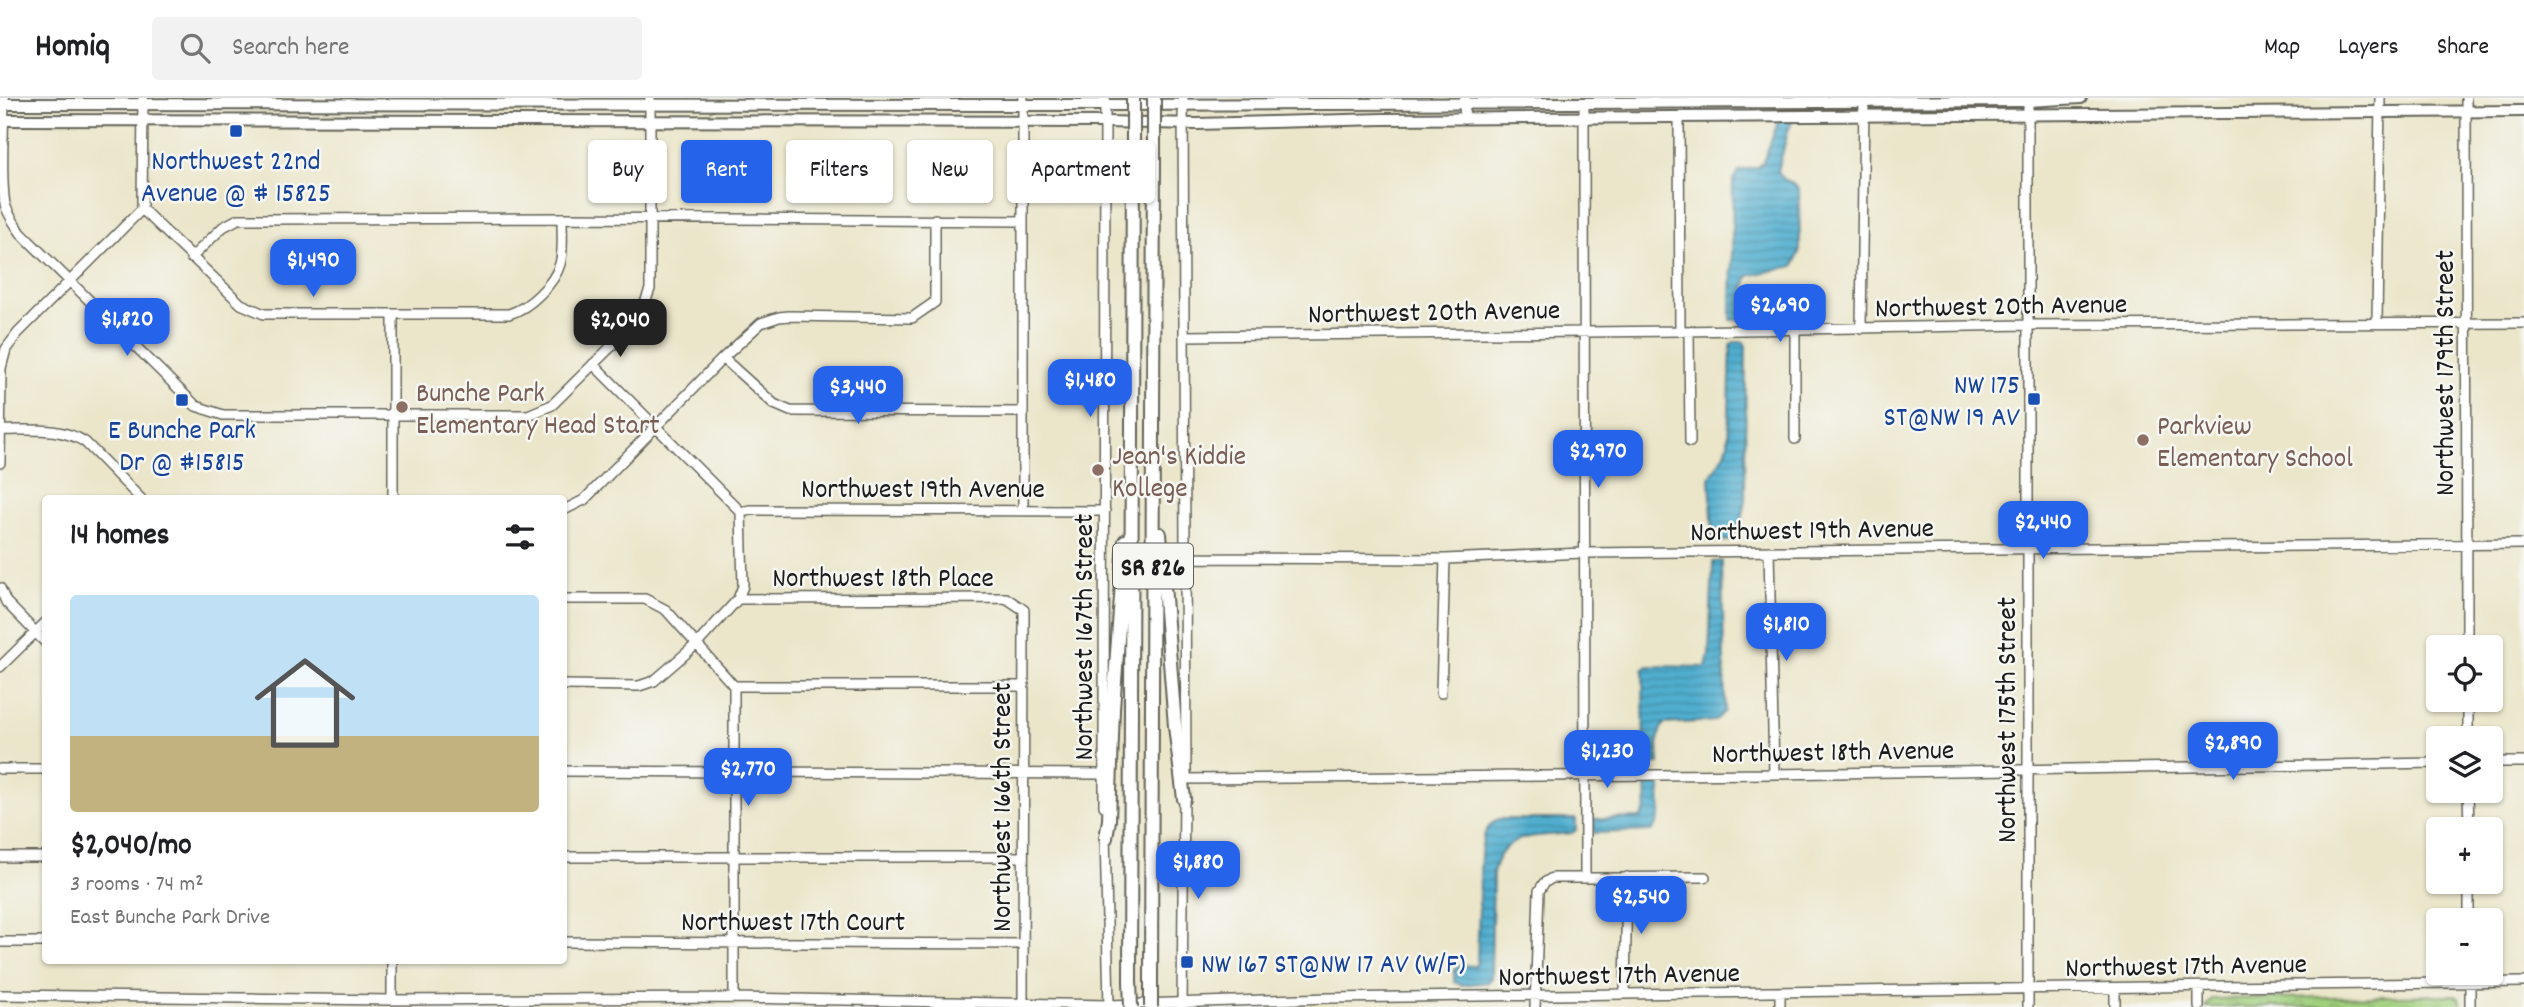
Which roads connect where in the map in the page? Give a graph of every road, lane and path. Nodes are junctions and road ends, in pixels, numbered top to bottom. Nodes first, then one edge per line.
1 (1133, 98) edge
2 (1154, 98) edge
3 (2081, 98) edge
4 (2380, 98) edge
5 (2466, 98) edge
6 (1940, 100) edge
7 (2028, 100) edge
8 (144, 101) edge
9 (650, 101) edge
10 (1023, 101) edge
11 (1105, 101) edge
12 (1183, 101) edge
13 (1465, 101) edge
14 (1547, 101) edge
15 (1640, 101) edge
16 (1737, 101) edge
17 (3, 102) edge
18 (1382, 102) edge
19 (1864, 102) junction
20 (1584, 104) junction
21 (2524, 111) edge
22 (2380, 112) junction
23 (2466, 112) junction
24 (1941, 115) junction
25 (2028, 115) junction
26 (1679, 117) junction
27 (1738, 117) junction
28 (1864, 117) junction
29 (1548, 118) junction
30 (1383, 119) junction
31 (1464, 119) junction
32 (1585, 119) junction
33 (2, 120) edge
34 (144, 120) junction
35 (650, 121) junction
36 (1023, 122) junction
37 (1105, 122) junction
38 (1184, 124) junction
39 (142, 209) junction
40 (562, 218) junction
41 (651, 218) junction
42 (935, 219) junction
43 (1022, 220) junction
44 (191, 258) junction
45 (70, 281) junction
46 (393, 314) junction
47 (2377, 323) junction
48 (2524, 323) edge
49 (2465, 324) junction
50 (2028, 325) junction
51 (1795, 329) junction
52 (1861, 329) junction
53 (1583, 331) junction
54 (1684, 331) junction
55 (1184, 335) junction
56 (723, 358) junction
57 (593, 364) junction
58 (1023, 412) junction
59 (393, 416) junction
60 (1153, 426) junction
61 (655, 427) junction
62 (0, 430) edge
63 (1795, 439) dead end
64 (1690, 442) dead end
65 (0, 463) edge
66 (1132, 492) junction
67 (137, 495) edge
68 (393, 495) edge
69 (567, 509) edge
70 (1023, 509) junction
71 (1105, 511) junction
72 (741, 512) junction
73 (2524, 544) edge
74 (2467, 545) junction
75 (2028, 549) junction
76 (1769, 551) junction
77 (1583, 553) junction
78 (1184, 558) junction
79 (1445, 558) junction
80 (0, 588) edge
81 (567, 599) edge
82 (738, 599) junction
83 (1024, 610) joint
84 (42, 626) edge
85 (35, 632) junction
86 (2467, 635) edge
87 (42, 639) edge
88 (698, 643) junction
89 (0, 667) edge
90 (567, 685) edge
91 (734, 685) junction
92 (1023, 686) junction
93 (1441, 693) dead end
94 (2503, 762) edge
95 (2524, 762) edge
96 (2426, 763) edge
97 (0, 769) edge
98 (42, 769) edge
99 (567, 771) edge
100 (733, 771) junction
101 (2028, 771) junction
102 (1023, 773) junction
103 (1104, 774) junction
104 (1774, 774) junction
105 (1585, 775) junction
106 (1186, 779) junction
107 (1184, 799) junction
108 (1106, 838) junction
109 (0, 857) edge
110 (42, 857) edge
111 (1023, 857) junction
112 (567, 858) edge
113 (734, 859) junction
114 (1585, 877) junction
115 (1627, 877) junction
116 (1705, 877) dead end
117 (0, 942) edge
118 (42, 942) edge
119 (567, 942) edge
120 (734, 943) junction
121 (1023, 944) junction
122 (392, 964) edge
123 (2426, 980) edge
124 (2503, 980) edge
125 (2524, 982) edge
126 (2470, 985) edge
127 (2115, 988) junction
128 (2199, 988) junction
129 (2028, 989) junction
130 (1780, 993) junction
131 (0, 995) edge
132 (1625, 995) junction
133 (734, 998) junction
134 (392, 1000) junction
135 (1329, 1002) edge
136 (1535, 1002) edge
137 (1023, 1003) junction
138 (1182, 1005) edge
139 (1109, 1006) edge
140 (1131, 1007) edge
141 (1151, 1007) edge
142 (1780, 1007) edge
143 (2028, 1007) edge
144 (2115, 1007) edge
145 (2199, 1007) edge
146 (2470, 1007) edge

1 - 66 highway, SR 826, bridge
2 - 60 highway, SR 826, bridge
3 - 7 main road
4 - 22 street
5 - 23 street, Northwest 179th Street
6 - 7 main road
6 - 19 main road
6 - 24 street
7 - 25 street, Northwest 175th Street
8 - 9 main road
8 - 17 main road
8 - 34 street
9 - 10 main road
9 - 35 street
10 - 11 main road
10 - 36 street
11 - 12 main road
11 - 37 street, Northwest 167th Street
12 - 18 main road
12 - 38 street
13 - 14 main road
13 - 18 main road
13 - 31 street
14 - 20 main road
14 - 29 street
15 - 16 main road
15 - 20 main road
16 - 19 main road
16 - 27 street
17 - 33 street
18 - 30 street
19 - 28 street
20 - 32 street
21 - 23 main road
22 - 23 main road
22 - 25 main road
22 - 47 street
23 - 49 street, Northwest 179th Street
24 - 25 main road
24 - 28 main road
25 - 50 street, Northwest 175th Street
26 - 27 main road
26 - 32 main road
26 - 54 street
27 - 28 main road
28 - 52 street
29 - 31 main road
29 - 32 main road
30 - 31 main road
30 - 38 main road
32 - 53 street
33 - 34 main road
33 - 45 street
34 - 35 main road
34 - 39 street
35 - 36 main road
35 - 41 street
36 - 37 main road
36 - 43 street
37 - 38 main road
37 - 71 street, Northwest 167th Street
38 - 55 street
39 - 44 street
39 - 45 street
40 - 41 street
40 - 44 street
40 - 46 street
41 - 42 street
41 - 57 street
42 - 43 street
42 - 56 street
43 - 58 street
44 - 46 street
45 - 59 street
45 - 62 street
46 - 59 street
47 - 49 street, Northwest 20th Avenue
47 - 50 street, Northwest 20th Avenue
48 - 49 street, Northwest 20th Avenue
49 - 74 street, Northwest 179th Street
50 - 52 street, Northwest 20th Avenue
50 - 75 street, Northwest 175th Street
51 - 52 street, Northwest 20th Avenue
51 - 54 street, Northwest 20th Avenue
51 - 63 street
53 - 54 street, Northwest 20th Avenue
53 - 55 street, Northwest 20th Avenue
53 - 77 street
54 - 64 street
55 - 78 street
56 - 58 street
56 - 61 street
57 - 59 street
57 - 61 street
58 - 70 street
59 - 68 street
60 - 107 highway
60 - 141 highway, SR 826, bridge
61 - 69 street
61 - 72 street
62 - 65 street
62 - 67 street
66 - 108 highway
66 - 140 highway, SR 826, bridge
70 - 71 street, Northwest 19th Avenue
70 - 72 street, Northwest 19th Avenue
71 - 103 street, Northwest 167th Street
72 - 82 street
73 - 74 street, Northwest 19th Avenue
74 - 75 street, Northwest 19th Avenue
74 - 86 street, Northwest 179th Street
75 - 76 street, Northwest 19th Avenue
75 - 101 street, Northwest 175th Street
76 - 77 street, Northwest 19th Avenue
76 - 104 street
77 - 79 street, Northwest 19th Avenue
77 - 105 street
78 - 79 street, Northwest 19th Avenue
78 - 106 street
79 - 93 street
80 - 85 street
81 - 88 street
82 - 83 street, Northwest 18th Place
82 - 88 street
83 - 92 street, Northwest 166th Street
84 - 85 street
85 - 87 street
85 - 89 street
88 - 90 street
88 - 91 street
91 - 92 street
91 - 100 street
92 - 102 street, Northwest 166th Street
94 - 95 street
96 - 101 street, Northwest 18th Avenue
97 - 98 street
99 - 100 street
100 - 102 street
100 - 113 street
101 - 104 street, Northwest 18th Avenue
101 - 129 street, Northwest 175th Street
102 - 103 street
102 - 111 street, Northwest 166th Street
103 - 108 street, Northwest 167th Street
104 - 105 street, Northwest 18th Avenue
105 - 106 street, Northwest 18th Avenue
105 - 114 street
106 - 107 street
107 - 138 street
108 - 139 street, Northwest 167th Street
109 - 110 street
111 - 113 street
111 - 121 street, Northwest 166th Street
112 - 113 street
113 - 120 street
114 - 115 street
114 - 136 street
115 - 116 street
115 - 132 street
117 - 118 street
119 - 120 street, Northwest 17th Court
120 - 121 street, Northwest 17th Court
120 - 133 street
121 - 137 street, Northwest 166th Street
122 - 134 street
123 - 128 street, Northwest 17th Avenue
124 - 125 street, Northwest 17th Avenue
126 - 146 street
127 - 128 street, Northwest 17th Avenue
127 - 129 street, Northwest 17th Avenue
127 - 144 street
128 - 145 street
129 - 130 street, Northwest 17th Avenue
129 - 143 street, Northwest 175th Street
130 - 132 street, Northwest 17th Avenue
130 - 142 street
131 - 134 street, Northwest 17th Avenue
132 - 136 street, Northwest 17th Avenue
133 - 134 street, Northwest 17th Avenue
133 - 137 street, Northwest 17th Avenue
135 - 136 street, Northwest 17th Avenue
135 - 138 street, Northwest 17th Avenue
137 - 139 street, Northwest 17th Avenue
138 - 139 street, Northwest 17th Avenue

